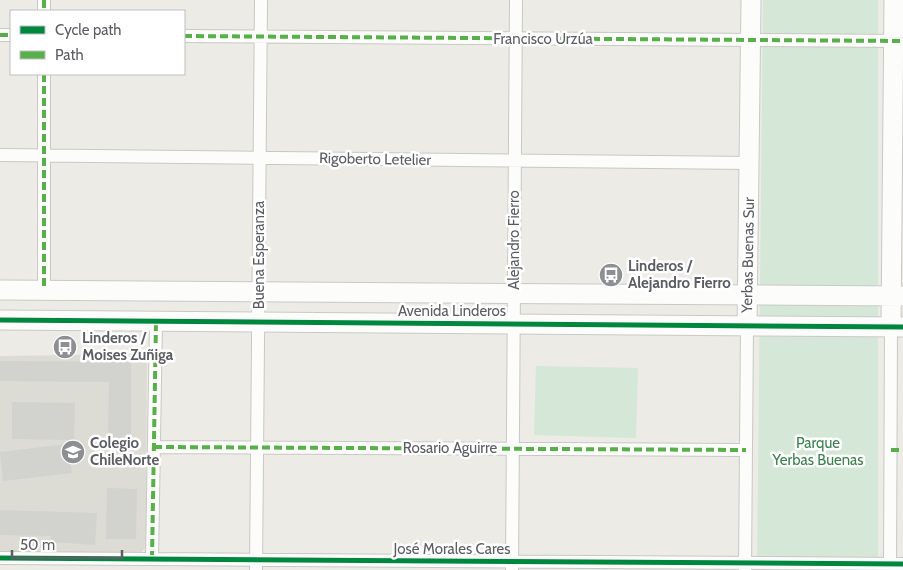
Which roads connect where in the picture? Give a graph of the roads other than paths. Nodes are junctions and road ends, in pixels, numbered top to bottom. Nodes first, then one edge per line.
1 (261, 0) edge
2 (516, 0) edge
3 (751, 0) edge
4 (894, 0) edge
5 (185, 36) edge
6 (260, 37) junction
7 (516, 38) junction
8 (750, 40) junction
9 (898, 41) edge
10 (44, 75) edge
11 (0, 155) edge
12 (44, 156) junction
13 (260, 158) junction
14 (515, 161) junction
15 (898, 162) edge
16 (749, 163) junction
17 (0, 290) edge
18 (44, 290) junction
19 (258, 292) junction
20 (514, 293) junction
21 (748, 295) junction
22 (897, 296) edge
23 (0, 320) edge
24 (156, 322) junction
25 (258, 322) junction
26 (514, 324) junction
27 (747, 326) junction
28 (897, 327) edge
29 (154, 448) junction
30 (257, 448) junction
31 (513, 449) junction
32 (746, 450) junction
33 (897, 450) edge
34 (0, 558) edge
35 (152, 560) junction
36 (903, 564) edge
37 (256, 565) edge
38 (512, 566) edge
39 (746, 566) edge
40 (890, 567) edge

1 - 6 street, Buena Esperanza
2 - 7 street, Alejandro Fierro
3 - 8 street, Yerbas Buenas Sur
4 - 9 street
5 - 6 street, Francisco Urzúa
6 - 7 street, Francisco Urzúa
6 - 13 street, Buena Esperanza
7 - 8 street, Francisco Urzúa
7 - 14 street, Alejandro Fierro
8 - 9 street, Francisco Urzúa
8 - 16 street, Yerbas Buenas Sur
9 - 15 street
10 - 12 street
11 - 12 street, Rigoberto Letelier
12 - 13 street, Rigoberto Letelier
12 - 18 street
13 - 14 street, Rigoberto Letelier
13 - 19 street, Buena Esperanza
14 - 16 street, Rigoberto Letelier
14 - 20 street, Alejandro Fierro
15 - 22 street
16 - 21 street, Yerbas Buenas Sur
17 - 18 street, Avenida Linderos
18 - 19 street, Avenida Linderos
19 - 20 street, Avenida Linderos
19 - 25 street, Buena Esperanza
20 - 21 street, Avenida Linderos
20 - 26 street, Alejandro Fierro
21 - 22 street, Avenida Linderos
21 - 27 street, Yerbas Buenas Sur
22 - 28 street
23 - 24 street, Avenida Linderos
24 - 25 street, Avenida Linderos
24 - 29 street
25 - 26 street, Avenida Linderos
25 - 30 street, Buena Esperanza
26 - 27 street, Avenida Linderos
26 - 31 street, Alejandro Fierro
27 - 28 street, Avenida Linderos
27 - 32 street, Yerbas Buenas Sur
28 - 33 street
29 - 30 street, Rosario Aguirre
29 - 35 street
30 - 31 street, Rosario Aguirre
30 - 37 street, Buena Esperanza
31 - 32 street, Rosario Aguirre
31 - 38 street, Alejandro Fierro
32 - 39 street, Yerbas Buenas Sur
33 - 40 street
34 - 35 street, José Morales Cares
35 - 37 street, José Morales Cares
36 - 40 street, José Morales Cares
37 - 38 street, José Morales Cares
38 - 39 street, José Morales Cares
39 - 40 street, José Morales Cares

